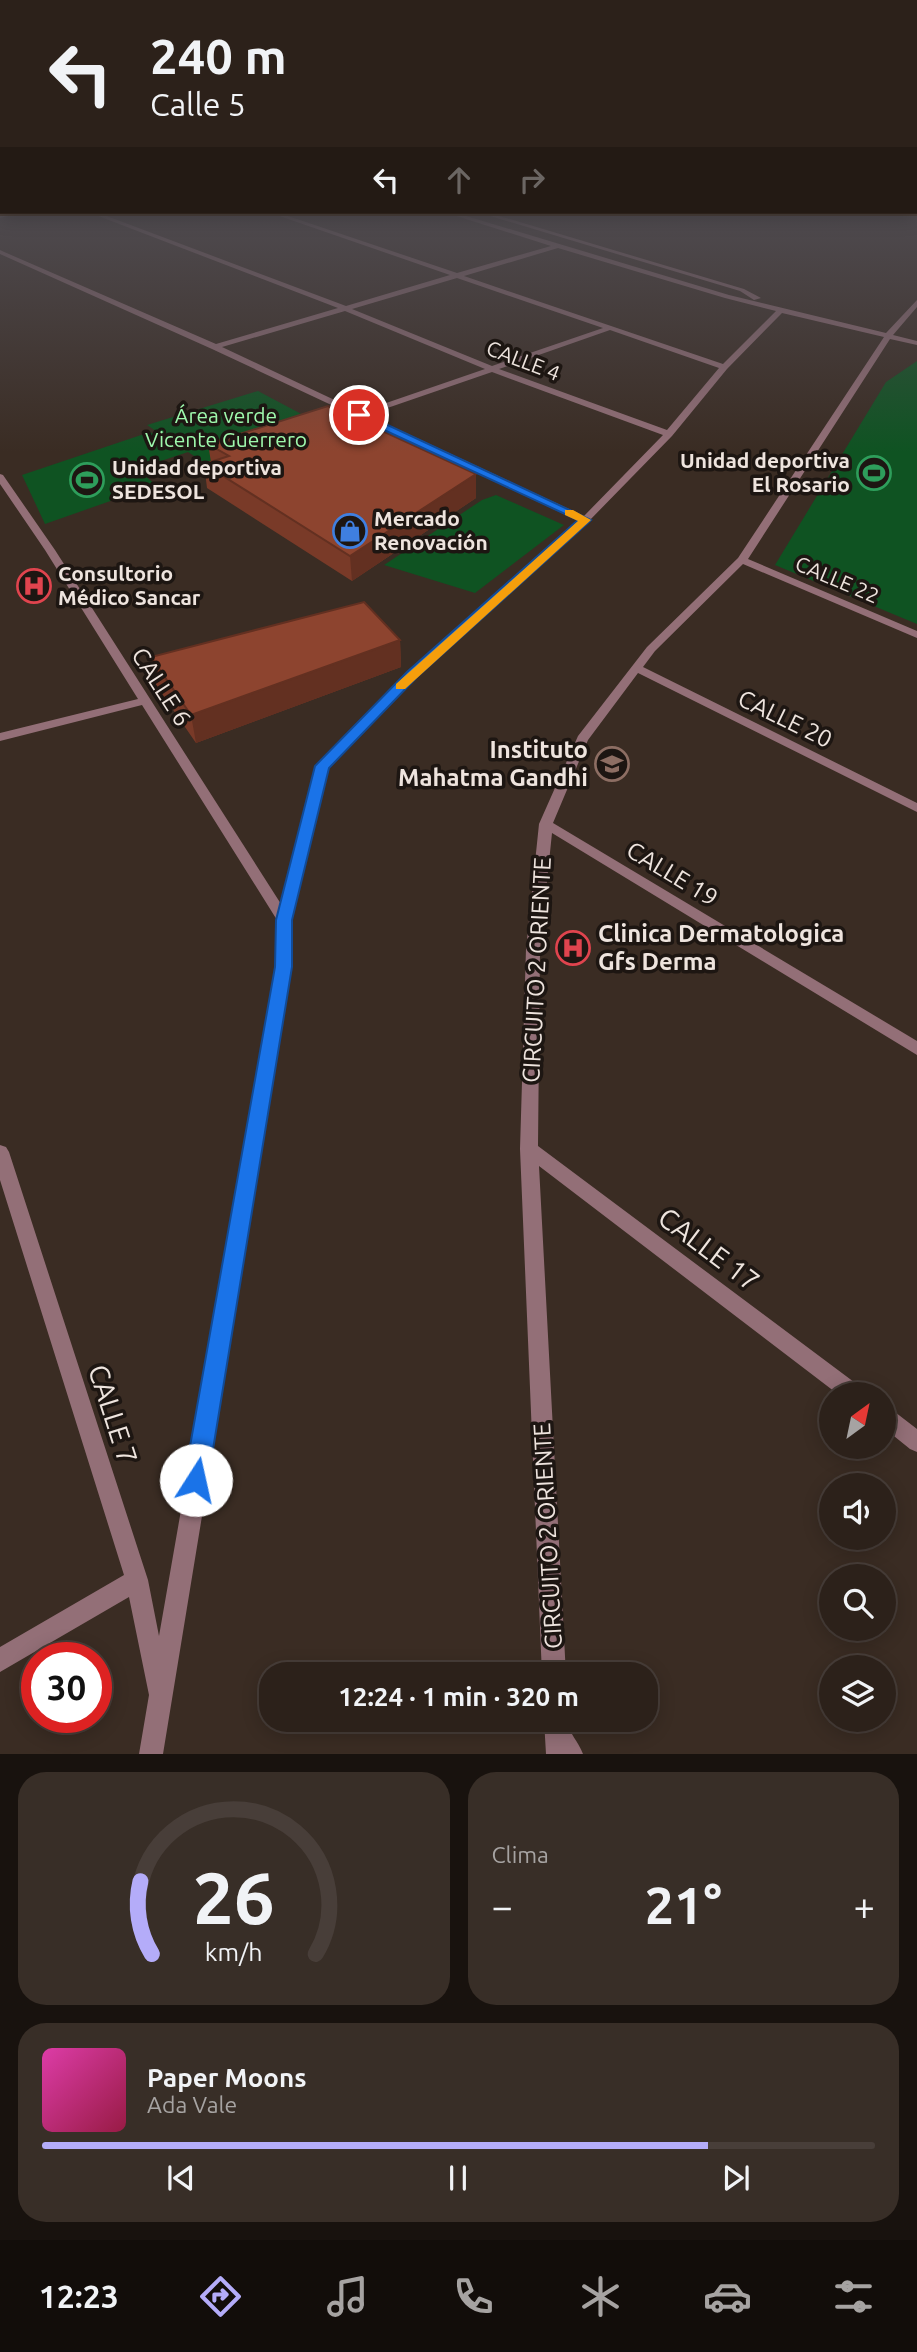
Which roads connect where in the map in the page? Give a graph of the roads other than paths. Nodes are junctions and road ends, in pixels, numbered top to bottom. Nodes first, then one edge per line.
1 (83, 289) edge
2 (294, 289) edge
3 (410, 289) edge
4 (496, 289) edge
5 (697, 289) edge
6 (738, 289) edge
7 (917, 302) edge
8 (344, 308) junction
9 (778, 308) junction
10 (607, 328) junction
11 (889, 335) junction
12 (917, 342) edge
13 (215, 347) junction
14 (724, 367) junction
15 (495, 370) junction
16 (359, 415) junction
17 (669, 434) junction
18 (0, 477) edge
19 (585, 520) junction
20 (742, 560) junction
21 (917, 635) edge
22 (635, 667) junction
23 (145, 701) junction
24 (0, 737) edge
25 (917, 808) edge
26 (547, 824) junction
27 (284, 920) junction
28 (917, 1049) edge
29 (529, 1149) junction
30 (0, 1152) edge
31 (838, 1382) edge
32 (896, 1425) edge
33 (917, 1442) edge
34 (137, 1580) junction
35 (0, 1660) edge
36 (553, 1662) edge
37 (160, 1696) junction
38 (150, 1754) edge

1 - 13 street
2 - 8 street, CALLE 4
3 - 8 street
4 - 10 street
5 - 9 street
6 - 9 street
7 - 11 street, CIRCUITO 2 ORIENTE
8 - 13 street
8 - 15 street, CALLE 4
9 - 11 street
9 - 14 street
10 - 14 street
10 - 15 street
11 - 12 street
11 - 20 street, CIRCUITO 2 ORIENTE
13 - 16 street
14 - 17 street
15 - 16 street
15 - 17 street, CALLE 4
16 - 19 street
17 - 19 street
18 - 23 street, CALLE 6
19 - 27 street
20 - 21 street, CALLE 22
20 - 22 street, CIRCUITO 2 ORIENTE
22 - 25 street, CALLE 20
22 - 26 street, CIRCUITO 2 ORIENTE
23 - 24 street
23 - 27 street, CALLE 6
26 - 28 street, CALLE 19
26 - 29 street, CIRCUITO 2 ORIENTE
27 - 37 street
29 - 31 street, CALLE 17
29 - 36 street, CIRCUITO 2 ORIENTE
30 - 34 street, CALLE 7
32 - 33 street
34 - 35 street
34 - 37 street, CALLE 7
37 - 38 street

